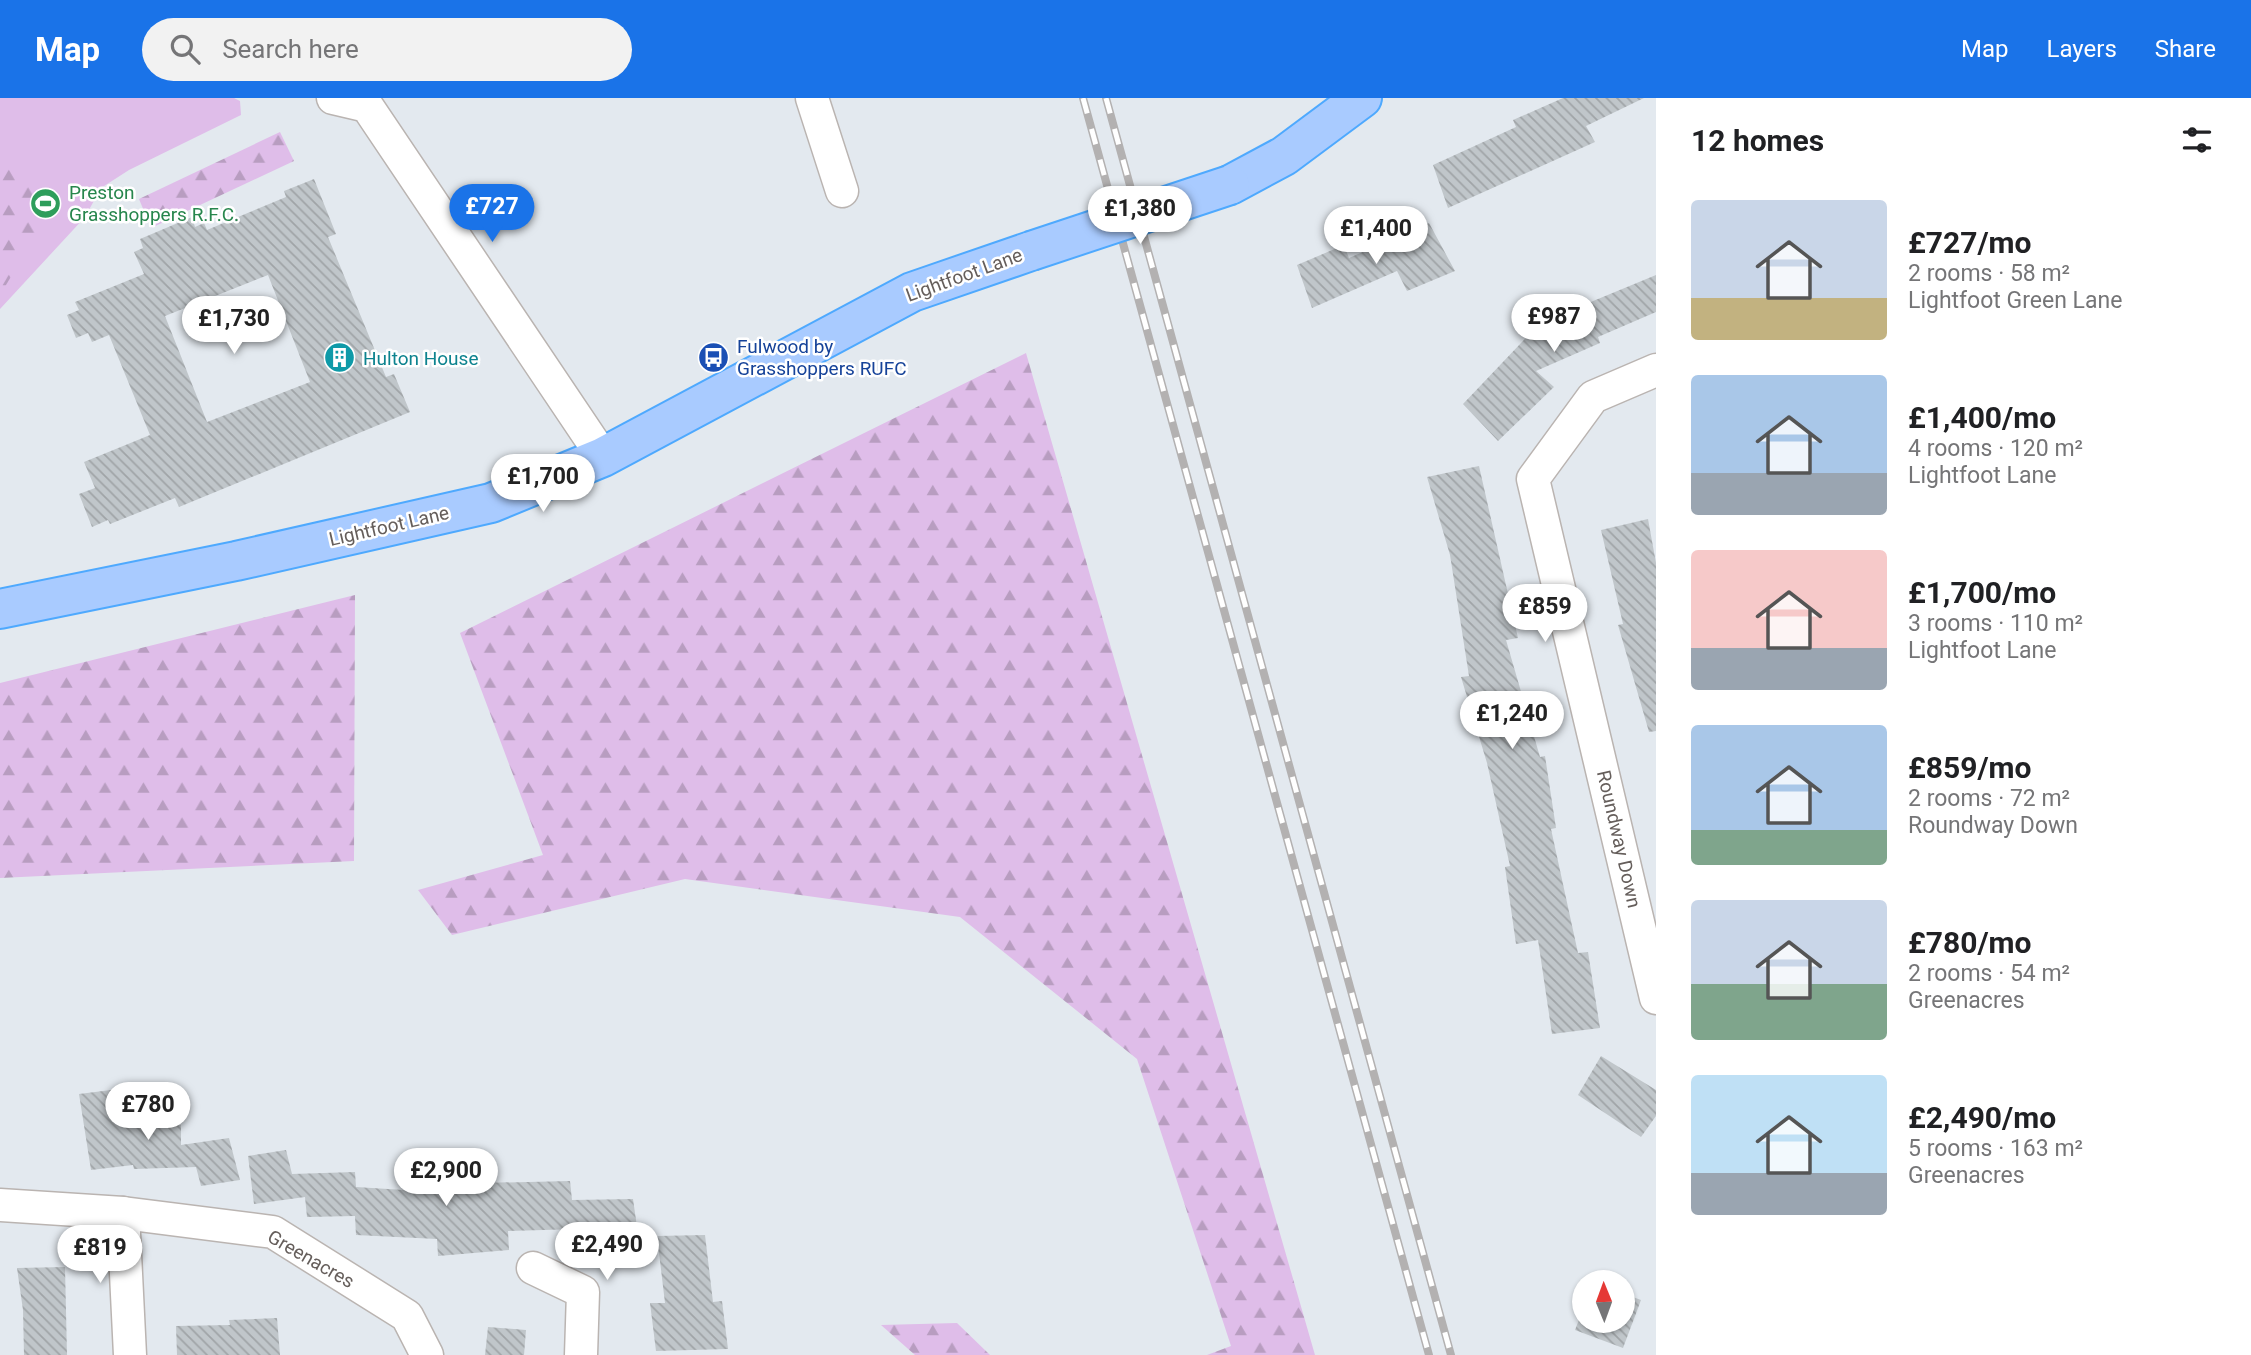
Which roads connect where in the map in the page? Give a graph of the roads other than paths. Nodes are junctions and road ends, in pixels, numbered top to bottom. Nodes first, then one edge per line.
1 (333, 98) edge
2 (812, 98) edge
3 (1362, 98) edge
4 (370, 102) edge
5 (842, 191) dead end
6 (1656, 370) edge
7 (603, 457) junction
8 (0, 609) edge
9 (1656, 998) edge
10 (0, 1205) edge
11 (123, 1213) junction
12 (533, 1268) dead end
13 (130, 1355) edge
14 (427, 1355) edge
15 (581, 1355) edge

1 - 4 street
2 - 5 street
3 - 7 main road, Lightfoot Lane, bridge
4 - 7 street
6 - 9 street, Roundway Down
7 - 8 main road, Lightfoot Lane
10 - 11 street, Greenacres
11 - 13 street
11 - 14 street, Greenacres
12 - 15 street

